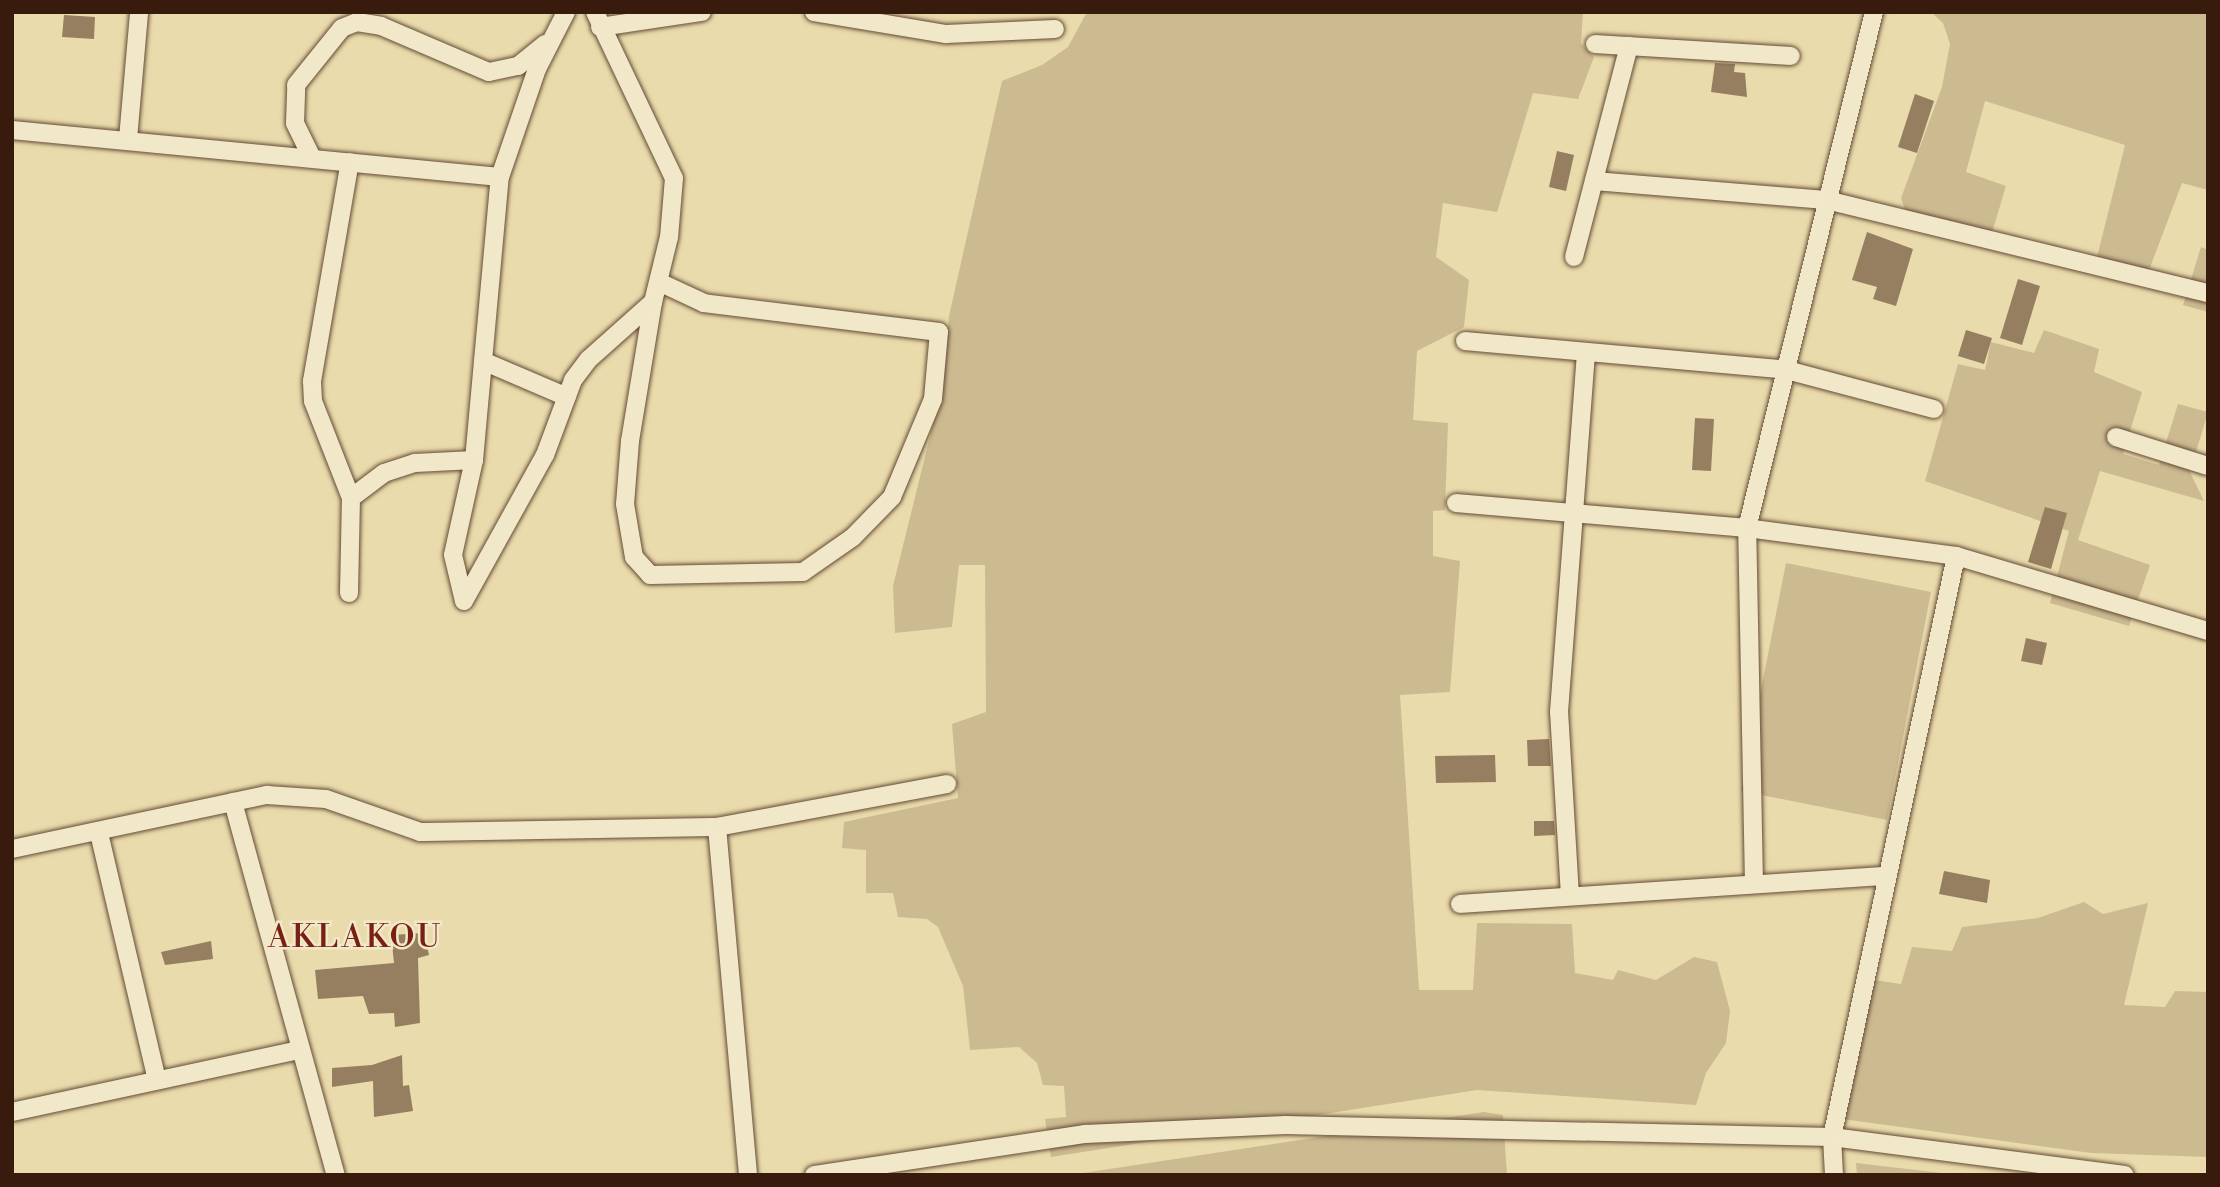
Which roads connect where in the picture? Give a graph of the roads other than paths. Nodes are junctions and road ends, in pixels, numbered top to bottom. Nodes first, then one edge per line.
1 (139, 12) edge
2 (566, 12) edge
3 (702, 12) edge
4 (814, 12) edge
5 (1874, 12) edge
6 (597, 20) edge
7 (1055, 29) dead end
8 (548, 42) junction
9 (1595, 44) dead end
10 (1629, 46) junction
11 (1791, 56) dead end
12 (12, 130) edge
13 (128, 139) junction
14 (312, 158) junction
15 (350, 162) junction
16 (500, 177) junction
17 (1594, 181) junction
18 (1826, 200) junction
19 (1574, 257) dead end
20 (659, 282) junction
21 (2208, 293) edge
22 (653, 302) junction
23 (1465, 341) dead end
24 (1587, 353) junction
25 (483, 361) junction
26 (1787, 370) junction
27 (567, 397) junction
28 (1934, 409) dead end
29 (2116, 437) dead end
30 (474, 460) junction
31 (2208, 466) edge
32 (351, 498) junction
33 (1456, 503) dead end
34 (1574, 513) junction
35 (1746, 528) junction
36 (1956, 556) junction
37 (349, 593) dead end
38 (2208, 631) edge
39 (947, 784) dead end
40 (233, 802) junction
41 (717, 827) junction
42 (99, 833) junction
43 (12, 849) edge
44 (1885, 876) junction
45 (1754, 884) junction
46 (1570, 896) junction
47 (1460, 904) dead end
48 (299, 1050) junction
49 (157, 1080) junction
50 (12, 1112) edge
51 (1832, 1136) junction
52 (895, 1169) edge
53 (337, 1175) edge
54 (748, 1175) edge
55 (814, 1175) edge
56 (1834, 1175) edge
57 (2125, 1175) edge

1 - 13 street
2 - 8 street
3 - 6 street
4 - 7 street
5 - 18 street
6 - 20 street
8 - 14 street
8 - 16 street
9 - 10 street
10 - 11 street
10 - 17 street
12 - 13 street
13 - 14 street
14 - 15 street
15 - 16 street
15 - 32 street
16 - 25 street
17 - 18 street
17 - 19 street
18 - 21 street
18 - 26 street
20 - 22 street
20 - 22 street
22 - 27 street
23 - 24 street
24 - 26 street
24 - 34 street
25 - 27 street
25 - 30 street
26 - 28 street
26 - 35 street
27 - 30 street
29 - 31 street
30 - 32 street
32 - 37 street
33 - 34 street
34 - 35 street
34 - 46 street
35 - 36 street
35 - 45 street
36 - 38 street
36 - 44 street
39 - 41 street
40 - 41 street
40 - 42 street
40 - 48 street
41 - 54 street
42 - 43 street
42 - 49 street
44 - 45 street
44 - 51 street
45 - 46 street
46 - 47 street
48 - 49 street
48 - 53 street
49 - 50 street
51 - 52 street
51 - 56 street
51 - 57 street
52 - 55 street

